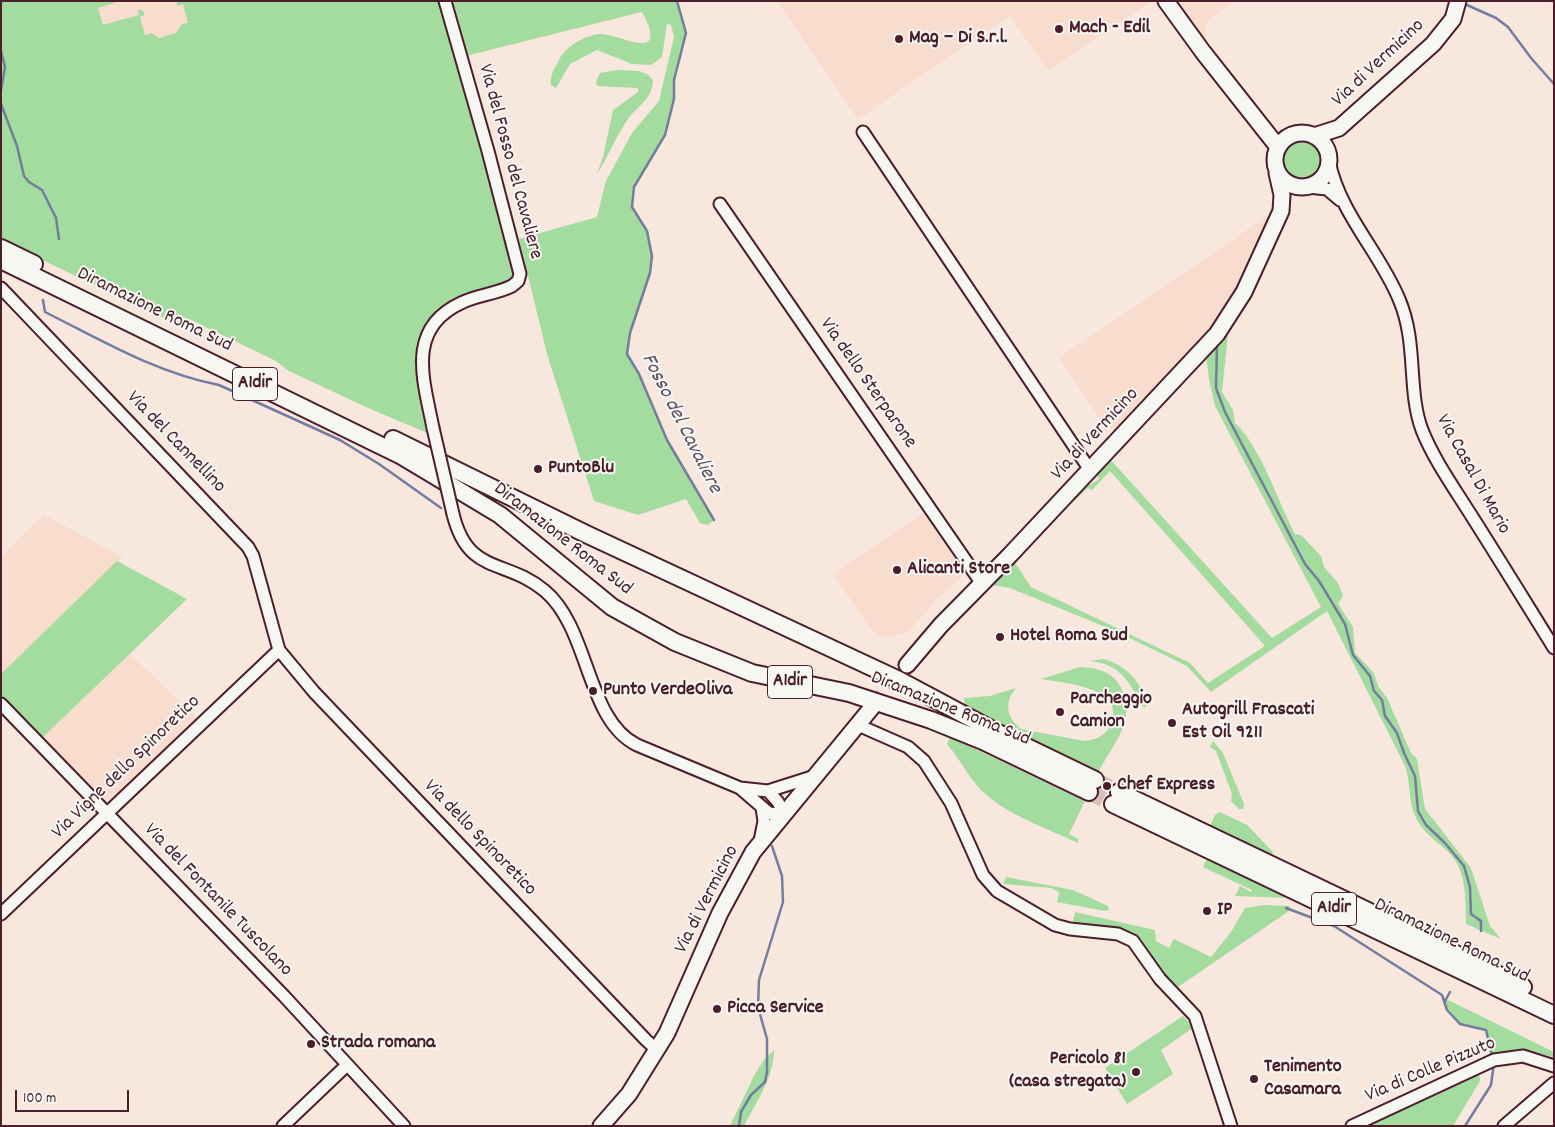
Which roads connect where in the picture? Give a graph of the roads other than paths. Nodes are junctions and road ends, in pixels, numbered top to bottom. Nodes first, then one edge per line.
1 (445, 1) edge
2 (1166, 1) edge
3 (1458, 1) edge
4 (1339, 128) junction
5 (863, 132) dead end
6 (1314, 136) junction
7 (1278, 147) junction
8 (1329, 162) junction
9 (1277, 173) junction
10 (1308, 187) junction
11 (1341, 201) junction
12 (720, 204) dead end
13 (1281, 210) junction
14 (1, 248) edge
15 (1, 260) edge
16 (1, 288) edge
17 (1090, 470) junction
18 (982, 584) junction
19 (1554, 648) edge
20 (279, 650) junction
21 (907, 664) tunnel mouth
22 (1, 704) edge
23 (873, 706) tunnel mouth
24 (858, 725) junction
25 (817, 776) junction
26 (740, 788) junction
27 (768, 791) junction
28 (762, 808) junction
29 (106, 813) junction
30 (784, 814) junction
31 (760, 841) junction
32 (1, 914) edge
33 (1554, 1003) edge
34 (1554, 1015) edge
35 (657, 1050) junction
36 (348, 1065) junction
37 (1554, 1066) edge
38 (1554, 1083) edge
39 (1516, 1122) edge
40 (603, 1125) edge
41 (283, 1126) edge
42 (404, 1126) edge
43 (1231, 1126) edge
44 (1352, 1126) edge
45 (1504, 1126) edge

1 - 26 street, Via del Fosso del Cavaliere, bridge
2 - 7 main road
3 - 4 main road, Via di Vermicino
4 - 6 main road, Via di Vermicino
4 - 8 main road, Via di Vermicino
5 - 17 street
6 - 7 main road
6 - 8 main road
7 - 9 main road
8 - 10 main road
8 - 11 street, Via Casal Di Mario
9 - 10 main road
9 - 13 main road, Via di Vermicino
10 - 11 street, Via Casal Di Mario
10 - 13 main road, Via di Vermicino
11 - 19 street, Via Casal Di Mario
12 - 18 street, Via dello Sterparone
13 - 17 main road, Via di Vermicino
14 - 15 highway, Diramazione Roma Sud / A1dir
16 - 20 street, Via del Cannellino
17 - 18 main road, Via di Vermicino
18 - 21 main road, Via di Vermicino
20 - 29 street, Via Vigne dello Spinoretico
20 - 35 street, Via dello Spinoretico
22 - 29 street, Via del Fontanile Tuscolano
23 - 24 main road, Via di Vermicino
24 - 25 main road, Via di Vermicino
24 - 43 street
25 - 27 street
25 - 30 main road, Via di Vermicino
26 - 27 street
26 - 28 street
27 - 30 street
28 - 30 street
28 - 31 street
29 - 32 street, Via Vigne dello Spinoretico
29 - 36 street, Via del Fontanile Tuscolano
30 - 31 main road, Via di Vermicino
31 - 35 main road, Via di Vermicino
33 - 34 highway, Diramazione Roma Sud / A1dir
35 - 40 main road, Via di Vermicino
36 - 41 street
36 - 42 street, Via del Fontanile Tuscolano
37 - 44 street, Via di Colle Pizzuto
38 - 39 street
39 - 45 street

